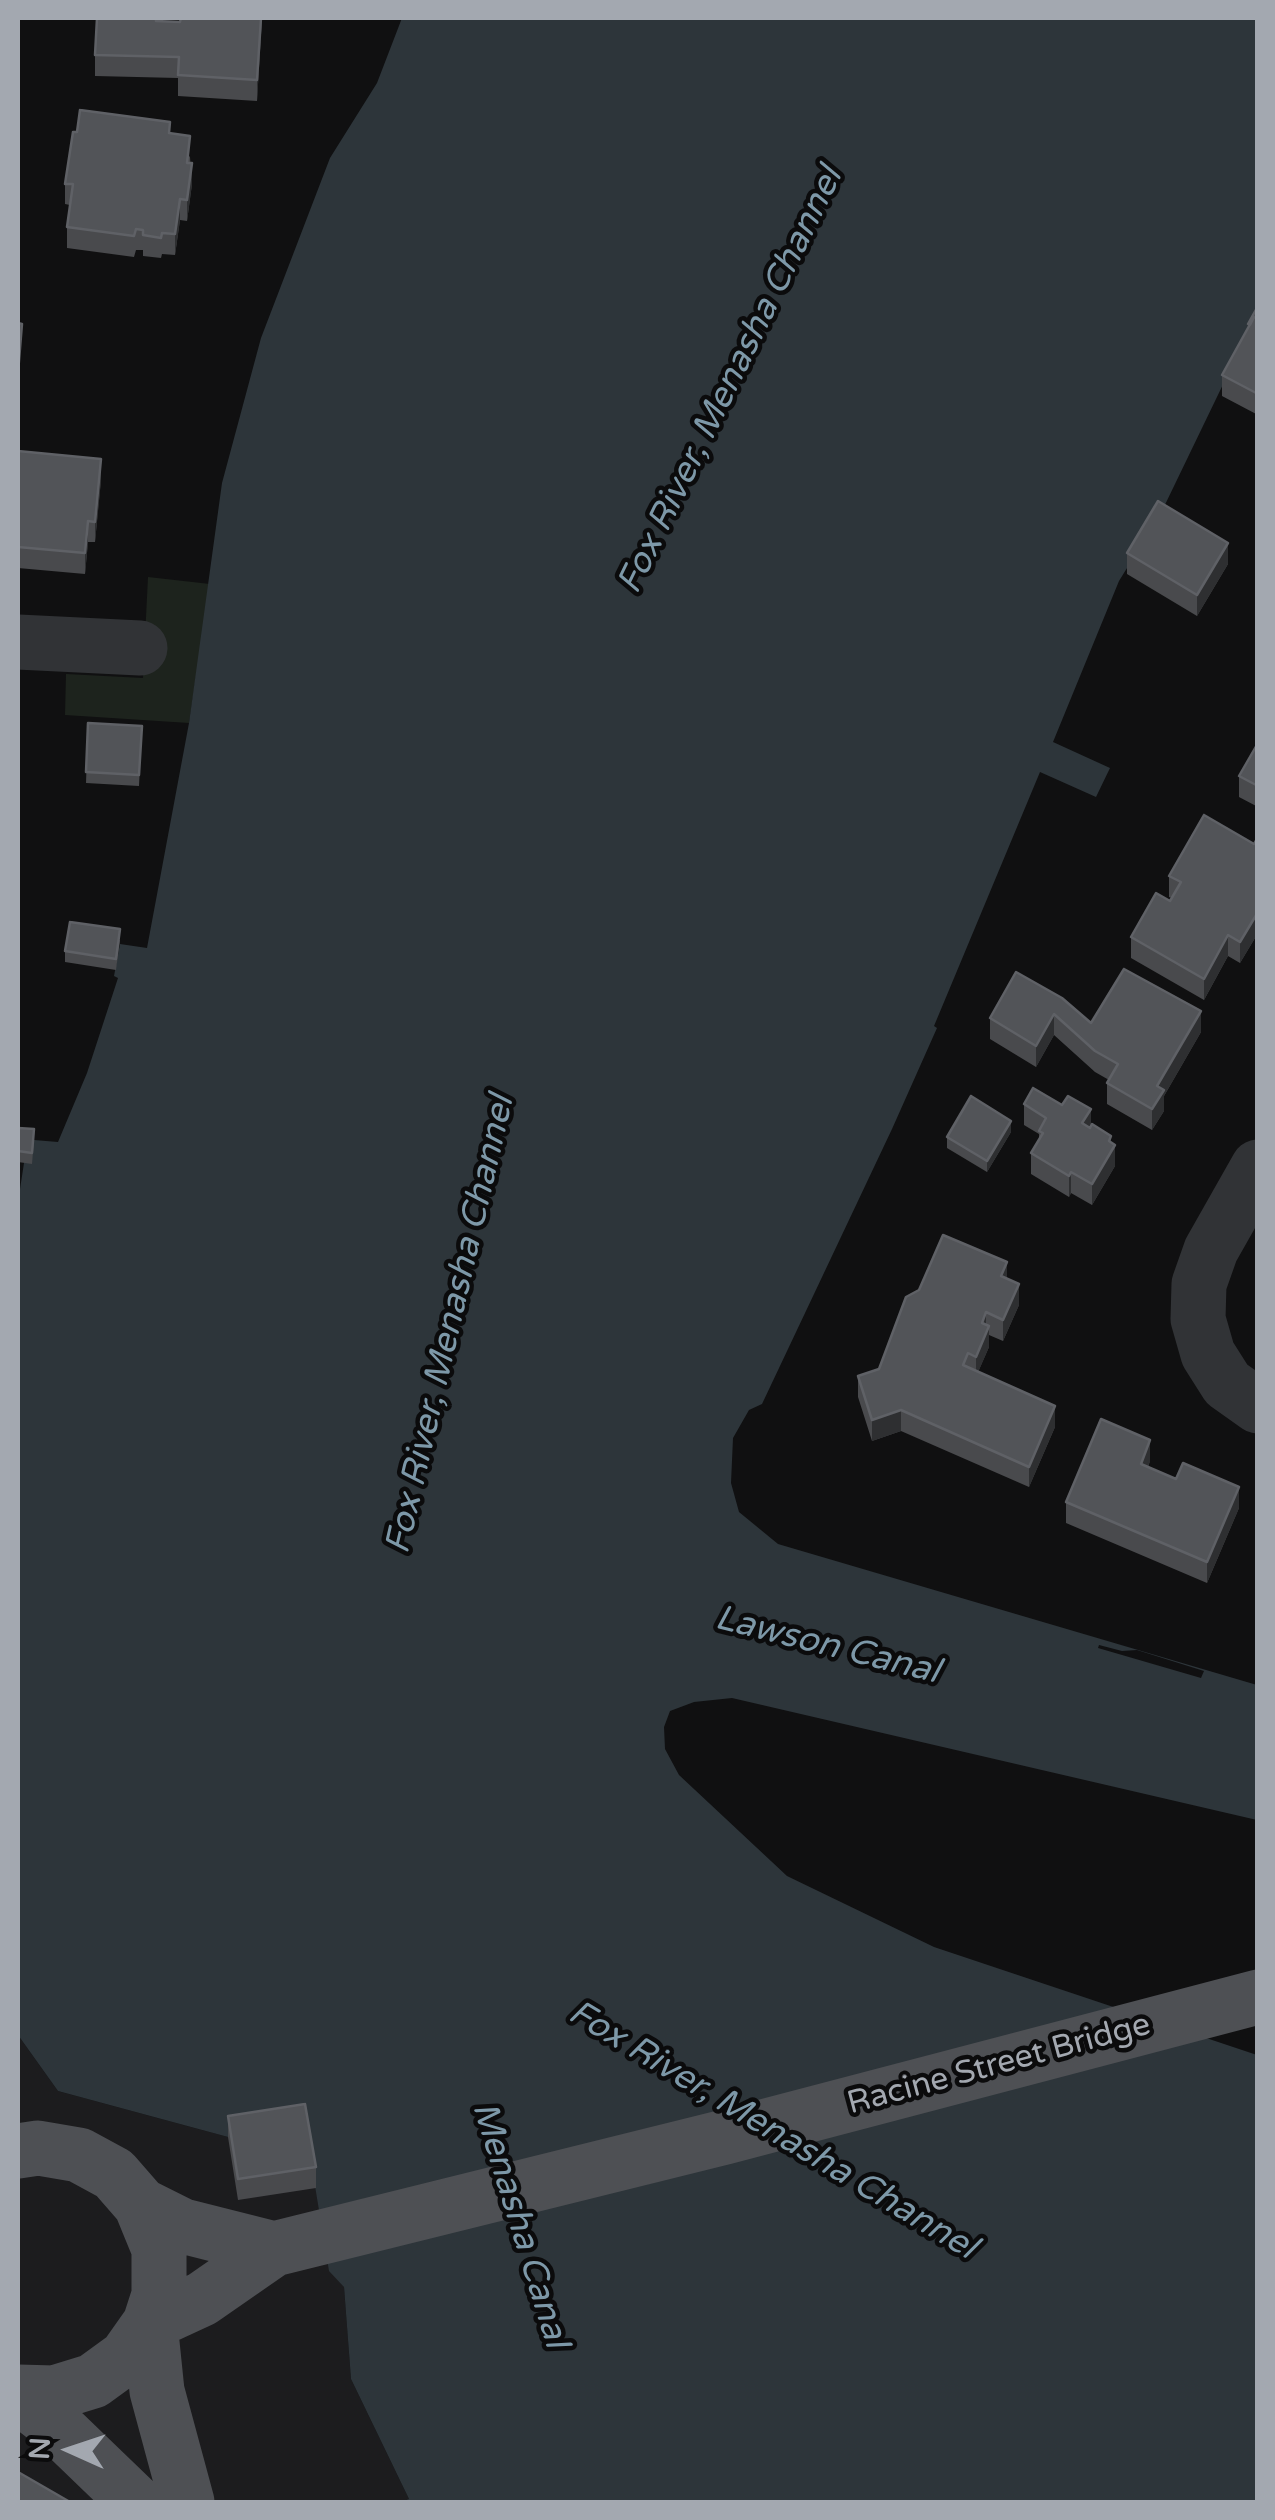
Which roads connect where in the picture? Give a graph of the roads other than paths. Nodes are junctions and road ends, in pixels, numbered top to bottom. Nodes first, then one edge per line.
1 (18, 642) edge
2 (140, 648) dead end
3 (1258, 1167) edge
4 (1258, 1406) edge
5 (1258, 1997) edge
6 (18, 2151) edge
7 (141, 2205) junction
8 (274, 2249) junction
9 (150, 2323) junction
10 (18, 2394) edge
11 (135, 2502) edge
12 (187, 2502) edge

1 - 2 street
3 - 4 street
5 - 8 main road, Racine Street Bridge
6 - 7 main road
7 - 8 main road
7 - 9 main road
8 - 9 main road
9 - 10 main road
9 - 12 main road
10 - 11 main road

